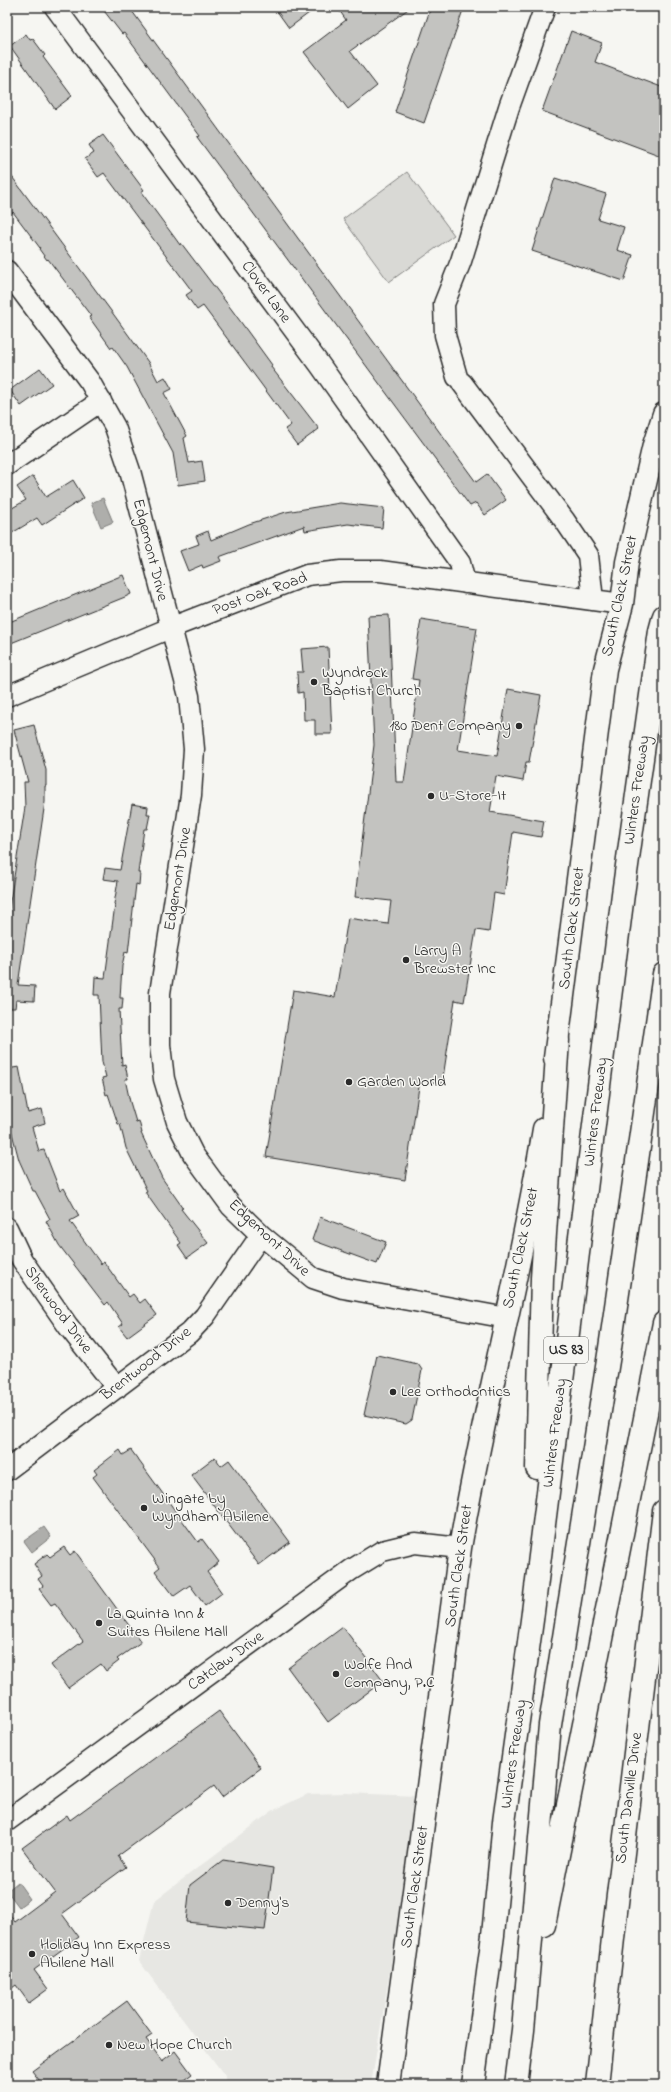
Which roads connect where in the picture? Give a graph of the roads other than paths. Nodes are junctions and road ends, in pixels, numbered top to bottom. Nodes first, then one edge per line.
1 (55, 7) edge
2 (544, 7) edge
3 (7, 271) edge
4 (101, 401) junction
5 (664, 414) edge
6 (7, 465) edge
7 (465, 583) junction
8 (593, 600) junction
9 (622, 604) junction
10 (664, 616) edge
11 (170, 628) junction
12 (7, 696) edge
13 (664, 974) edge
14 (558, 1040) junction
15 (7, 1228) edge
16 (260, 1235) junction
17 (507, 1318) junction
18 (664, 1323) edge
19 (117, 1388) junction
20 (7, 1470) edge
21 (664, 1511) edge
22 (460, 1548) junction
23 (521, 1705) junction
24 (7, 1821) edge
25 (523, 2030) junction
26 (388, 2085) edge
27 (473, 2085) edge
28 (516, 2085) edge
29 (597, 2085) edge

1 - 7 street, Clover Lane
2 - 8 street
3 - 4 street, Edgemont Drive
4 - 6 street
4 - 11 street, Edgemont Drive
5 - 9 main road, South Clack Street
7 - 8 street, Post Oak Road
7 - 11 street, Post Oak Road
8 - 9 street, Post Oak Road
9 - 14 main road, South Clack Street
10 - 23 main road, Winters Freeway / US 83
11 - 12 street, Post Oak Road
11 - 16 street, Edgemont Drive
13 - 25 main road, Winters Freeway / US 83
14 - 17 main road, South Clack Street
14 - 23 main road
15 - 19 street, Sherwood Drive
16 - 17 street, Edgemont Drive
16 - 19 street, Brentwood Drive
17 - 22 main road, South Clack Street
18 - 25 main road
19 - 20 street, Brentwood Drive
21 - 29 main road, South Danville Drive
22 - 24 street, Catclaw Drive
22 - 26 main road, South Clack Street
23 - 27 main road, Winters Freeway / US 83
25 - 28 main road, Winters Freeway / US 83

